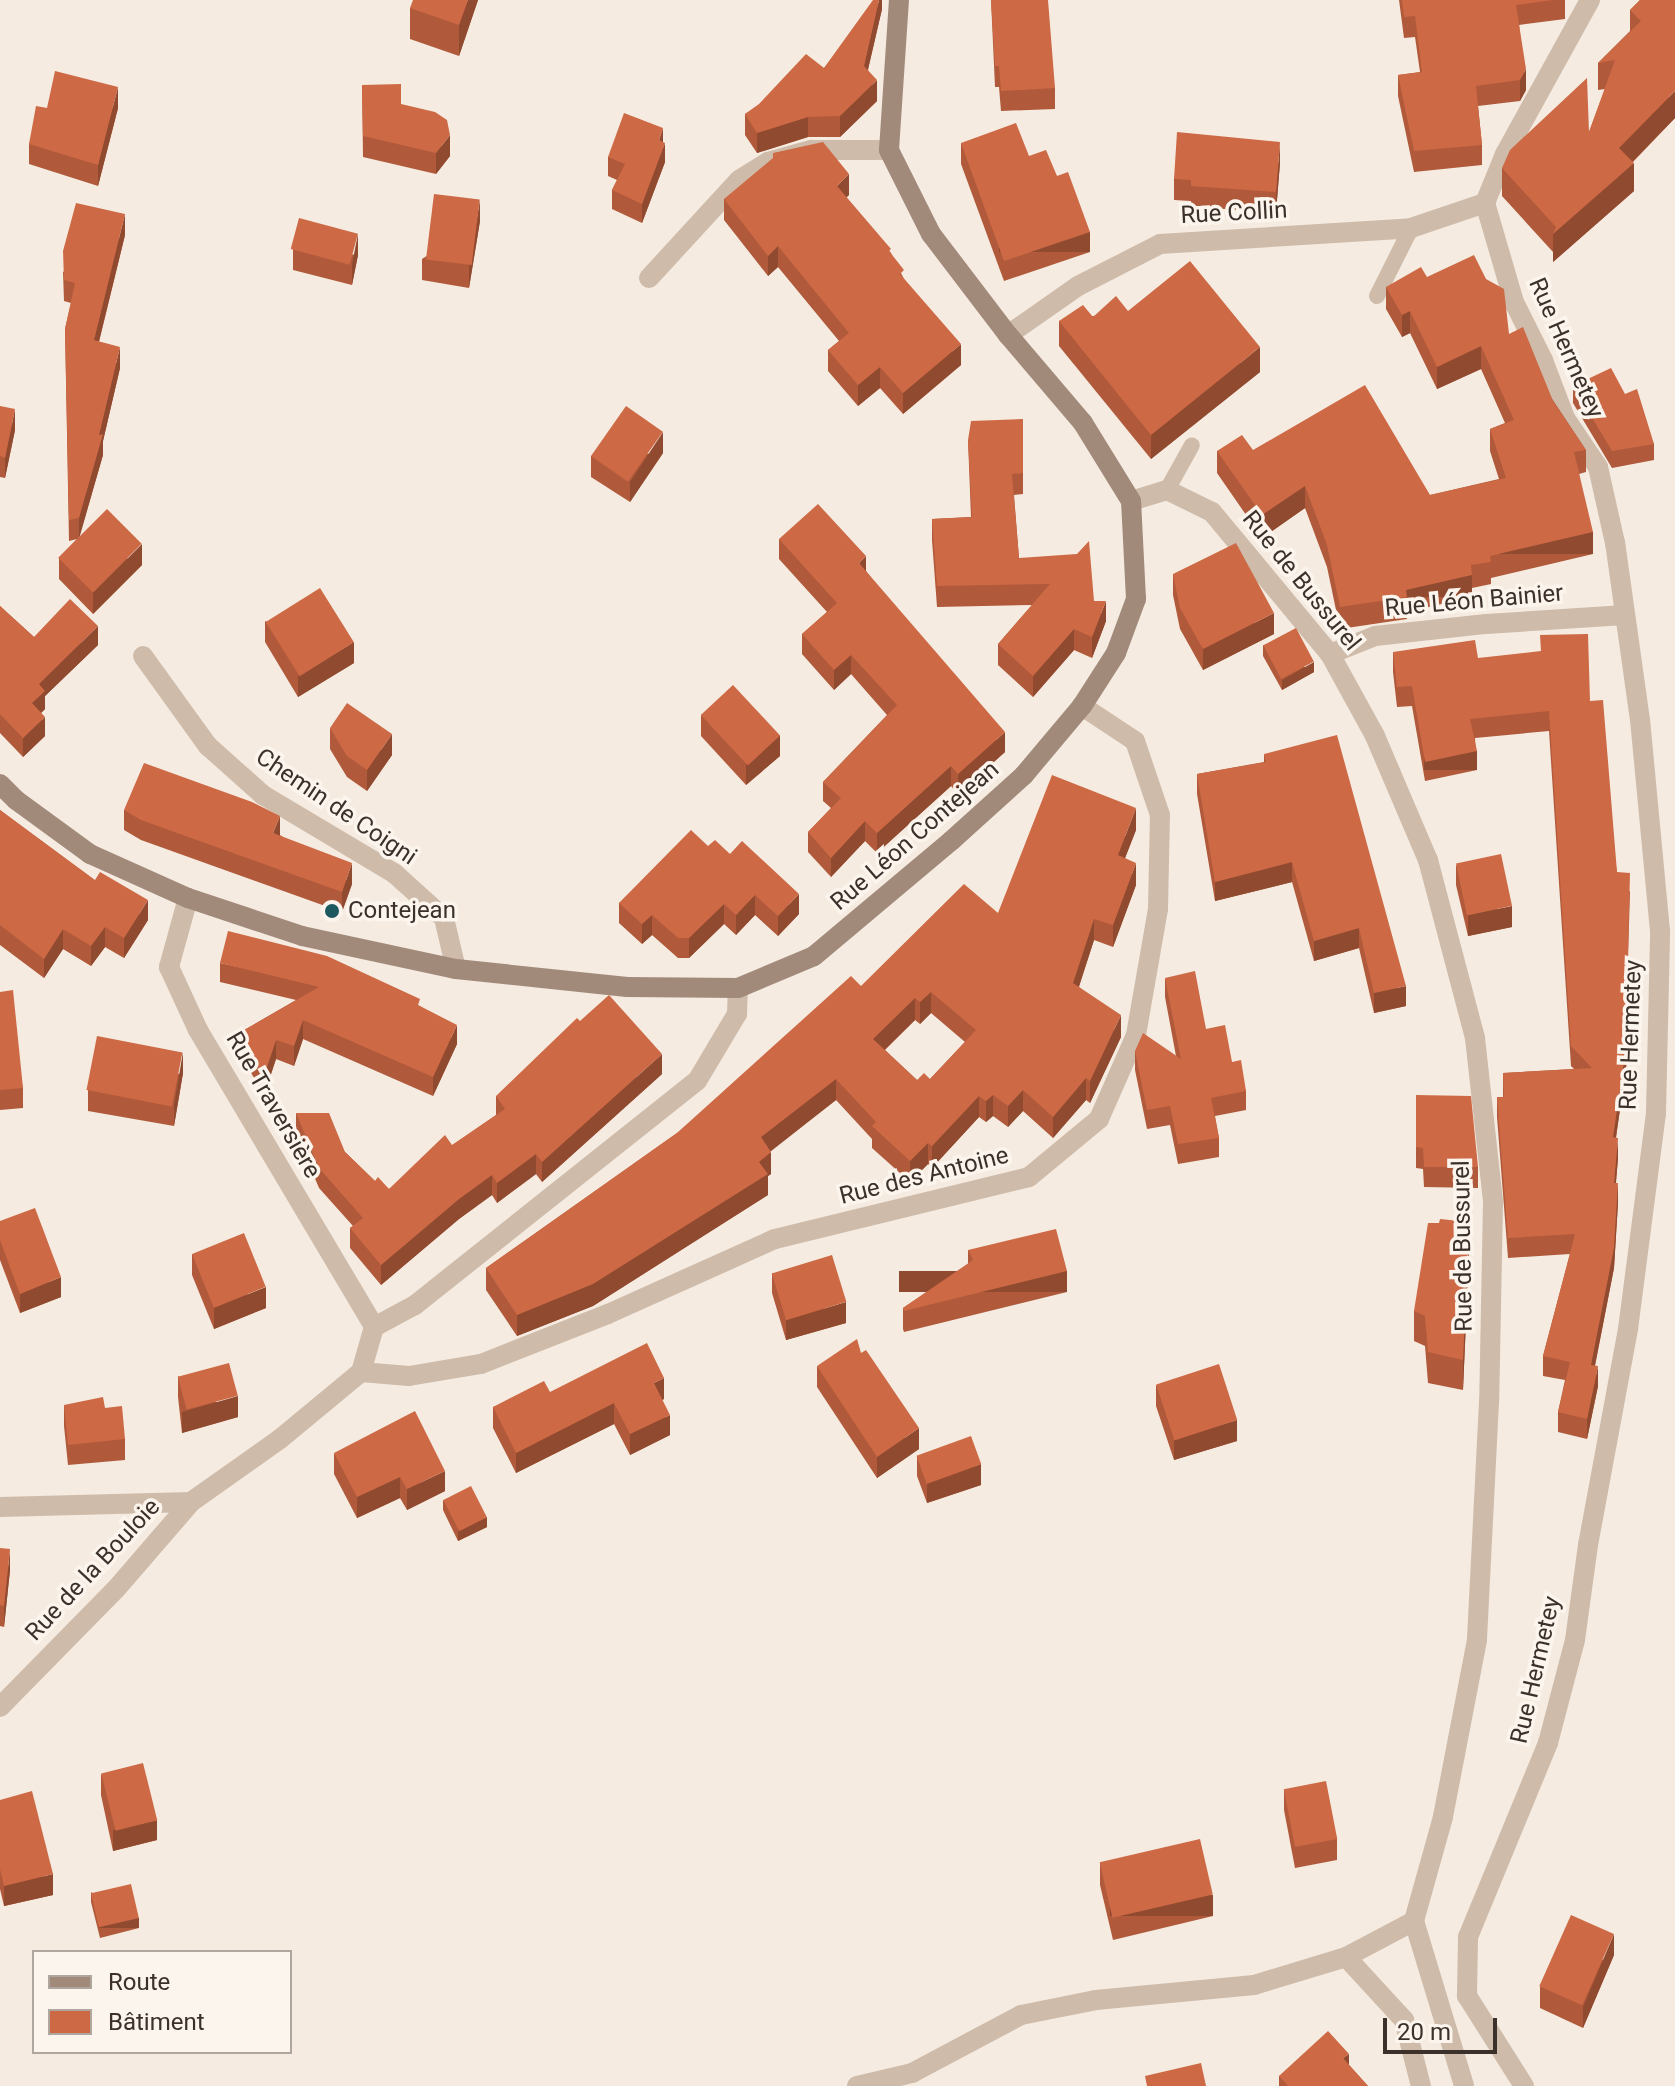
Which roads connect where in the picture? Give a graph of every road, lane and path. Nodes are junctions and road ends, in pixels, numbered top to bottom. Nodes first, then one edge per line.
1 (899, 0) edge
2 (1590, 0) edge
3 (889, 150) junction
4 (1485, 203) junction
5 (1411, 228) junction
6 (649, 278) dead end
7 (1377, 296) dead end
8 (1008, 335) junction
9 (1192, 445) dead end
10 (1167, 490) junction
11 (1131, 501) junction
12 (1625, 615) junction
13 (1330, 654) junction
14 (143, 656) dead end
15 (1082, 706) junction
16 (3, 792) edge
17 (188, 898) junction
18 (456, 969) junction
19 (738, 988) junction
20 (374, 1327) junction
21 (361, 1372) junction
22 (191, 1502) junction
23 (0, 1507) edge
24 (0, 1707) edge
25 (1414, 1921) junction
26 (1346, 1957) junction
27 (857, 2086) edge
28 (1421, 2086) edge
29 (1464, 2086) edge
30 (1524, 2086) edge

1 - 3 street
2 - 4 street
3 - 6 street
3 - 8 street, Rue Léon Contejean
4 - 5 street, Rue Collin
4 - 12 street, Rue Hermetey
5 - 7 lane
5 - 8 street, Rue Collin
8 - 11 street, Rue Léon Contejean
9 - 10 lane
10 - 11 street
10 - 13 street, Rue de Bussurel
11 - 15 street, Rue Léon Contejean
12 - 13 street, Rue Léon Bainier
12 - 30 street, Rue Hermetey
13 - 25 street, Rue de Bussurel
14 - 18 street, Chemin de Coigni
15 - 19 street, Rue Léon Contejean
15 - 21 street, Rue des Antoine
16 - 17 street
17 - 18 street
17 - 20 street, Rue Traversière
18 - 19 street
19 - 20 street
20 - 21 street
21 - 22 street
22 - 23 street
22 - 24 street, Rue de la Bouloie
25 - 26 street
25 - 29 street
26 - 27 street
26 - 28 street

